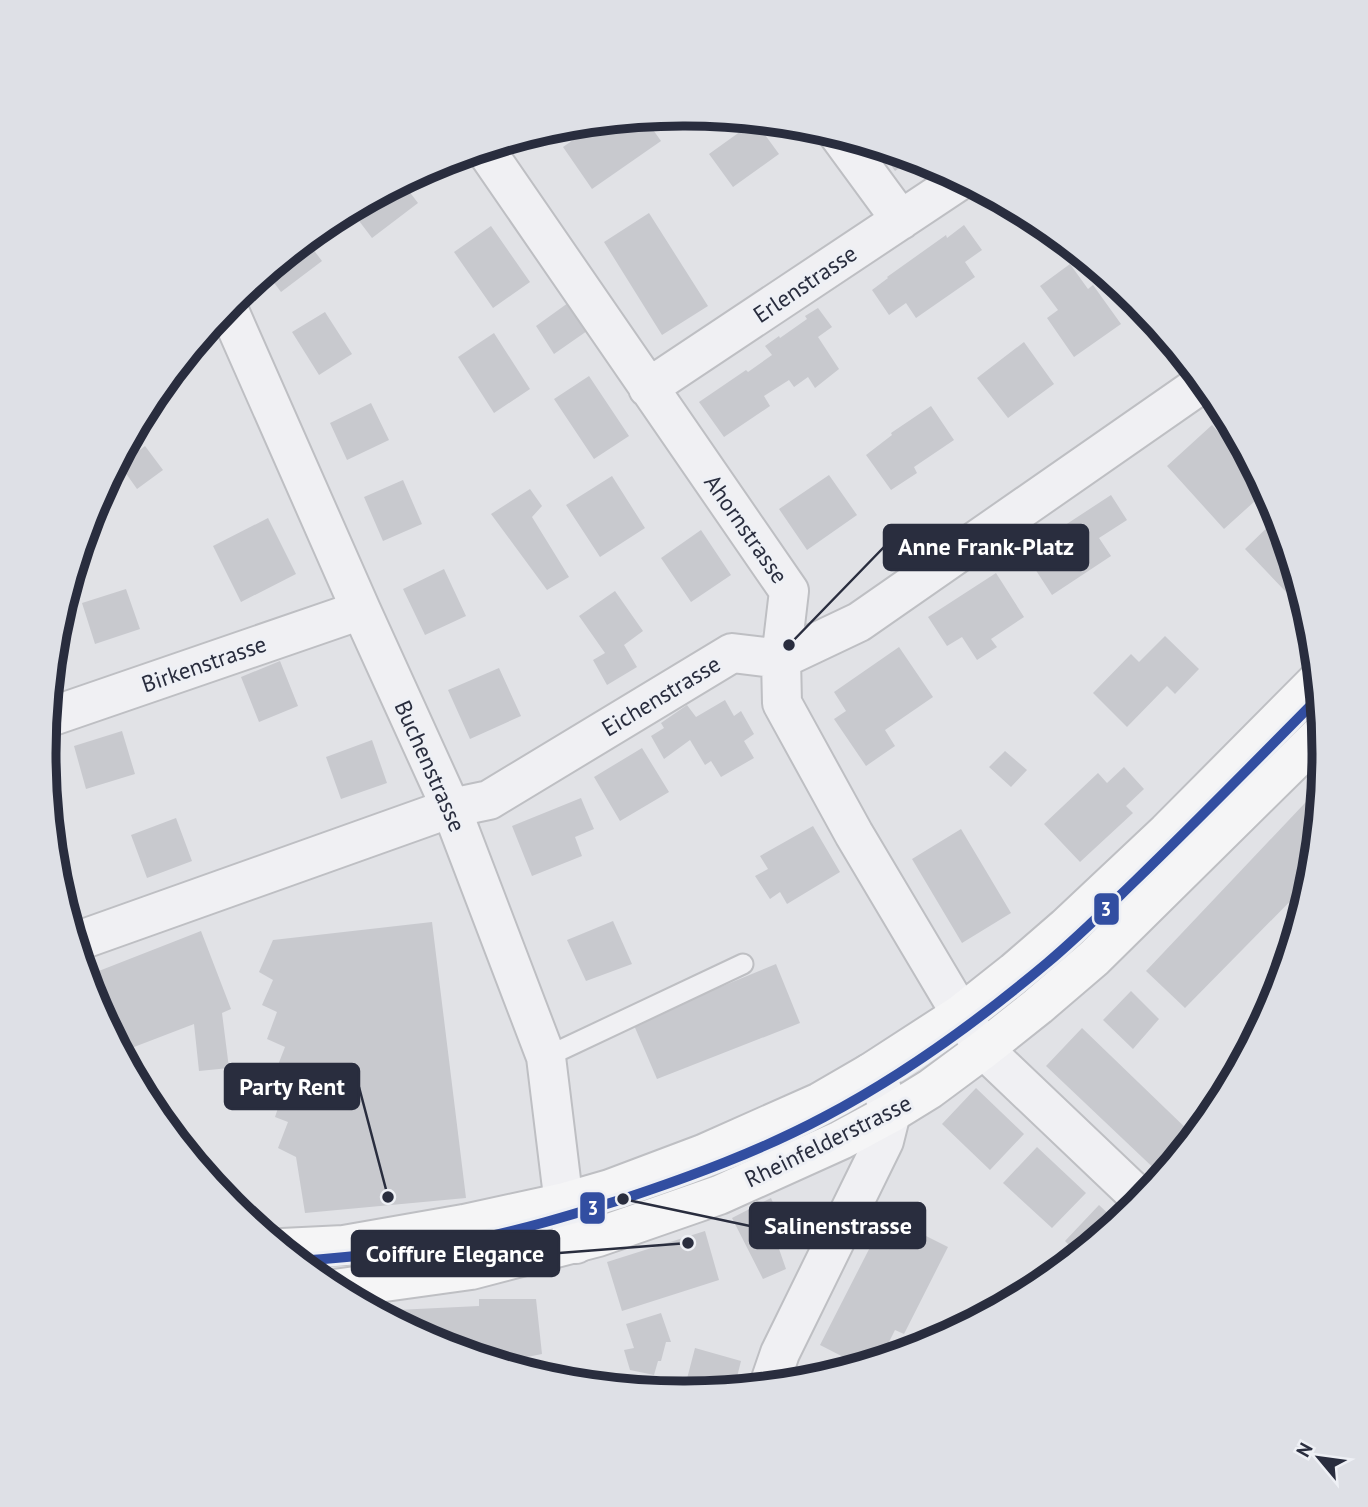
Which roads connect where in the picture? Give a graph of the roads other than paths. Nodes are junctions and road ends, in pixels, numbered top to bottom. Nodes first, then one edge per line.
1 (848, 147) edge
2 (490, 157) edge
3 (952, 186) edge
4 (901, 220) junction
5 (232, 318) edge
6 (648, 388) junction
7 (1194, 388) edge
8 (360, 610) junction
9 (781, 659) junction
10 (1309, 689) edge
11 (57, 715) edge
12 (1312, 743) edge
13 (451, 808) junction
14 (84, 939) edge
15 (743, 964) dead end
16 (961, 1014) junction
17 (984, 1049) junction
18 (546, 1057) junction
19 (870, 1073) junction
20 (891, 1113) junction
21 (1134, 1192) edge
22 (565, 1202) junction
23 (576, 1244) junction
24 (296, 1247) edge
25 (352, 1286) edge
26 (772, 1375) edge

1 - 4 street
2 - 6 street, Ahornstrasse
3 - 4 street, Erlenstrasse
4 - 6 street, Erlenstrasse
5 - 8 street, Buchenstrasse
6 - 9 street, Ahornstrasse
7 - 9 street
8 - 11 street, Birkenstrasse
8 - 13 street, Buchenstrasse
9 - 13 street, Eichenstrasse
9 - 16 street, Ahornstrasse
10 - 16 main road, Rheinfelderstrasse
12 - 17 main road, Rheinfelderstrasse
13 - 14 street, Eichenstrasse
13 - 18 street, Buchenstrasse
15 - 18 lane
16 - 17 street, Ahornstrasse
16 - 19 main road, Rheinfelderstrasse
17 - 20 main road, Rheinfelderstrasse
17 - 21 street, Ahornstrasse
18 - 22 street, Buchenstrasse
19 - 20 street
19 - 22 main road, Rheinfelderstrasse
20 - 23 main road, Rheinfelderstrasse
20 - 26 street
22 - 23 street, Buchenstrasse
22 - 24 main road, Rheinfelderstrasse
23 - 25 main road, Rheinfelderstrasse

